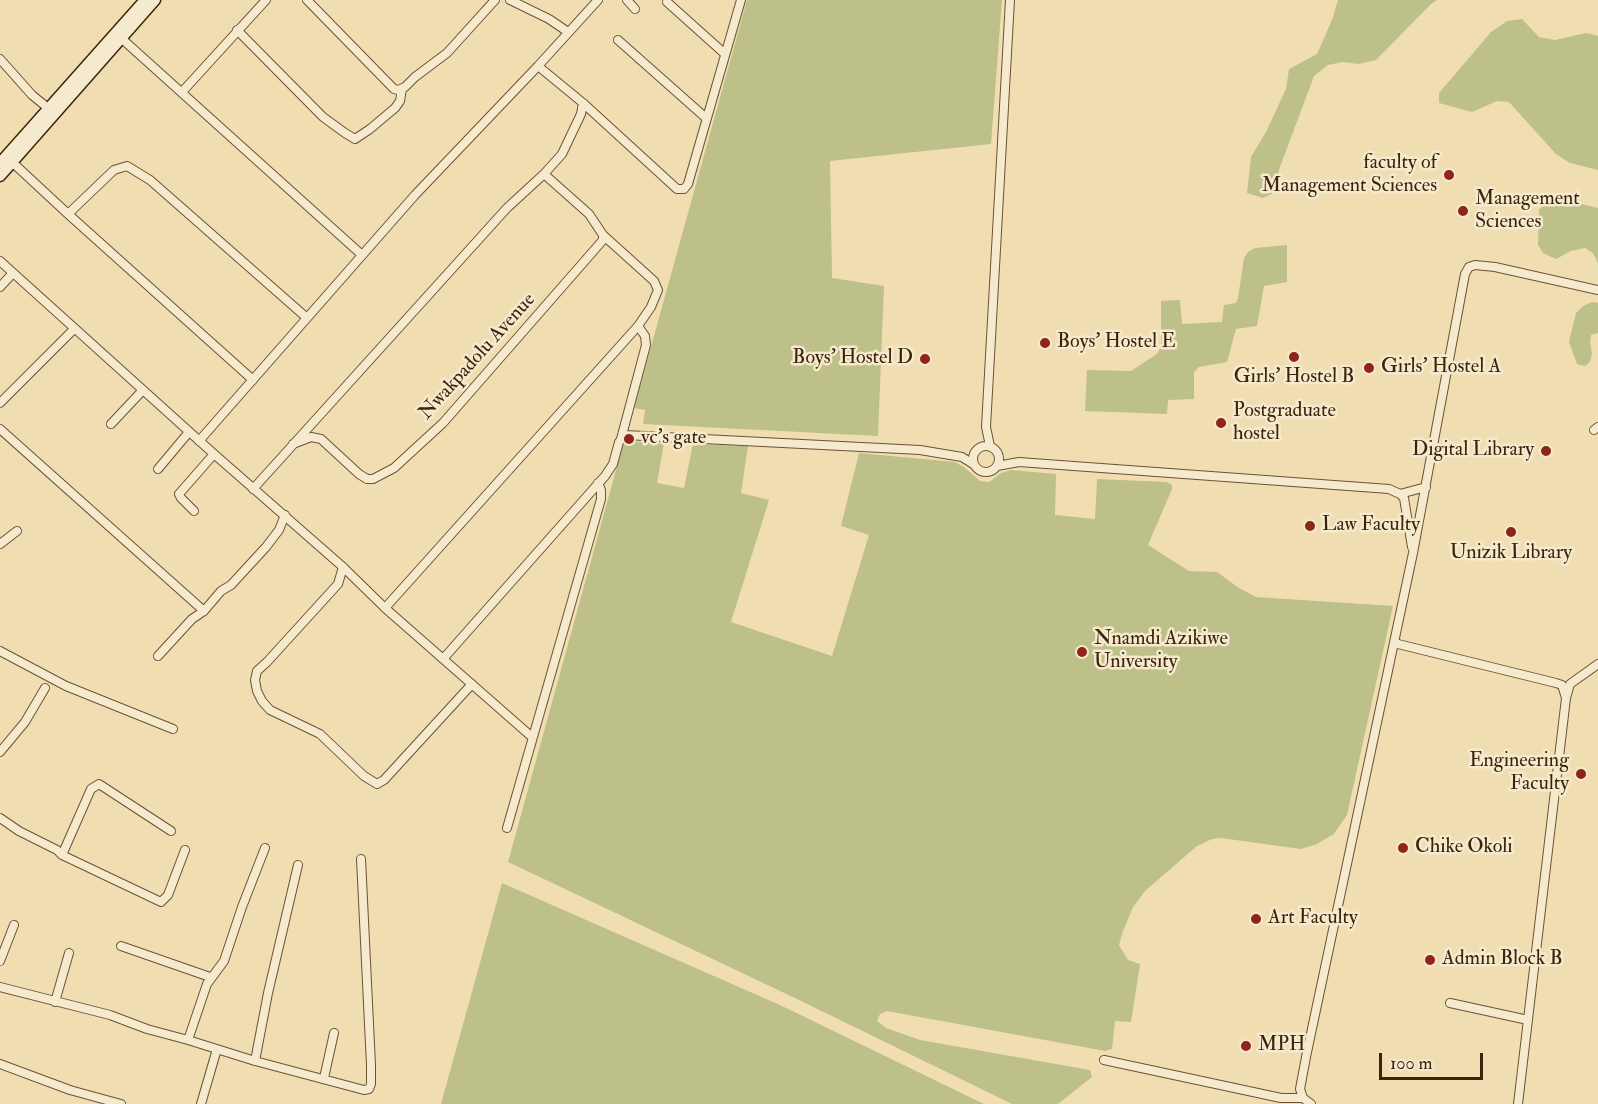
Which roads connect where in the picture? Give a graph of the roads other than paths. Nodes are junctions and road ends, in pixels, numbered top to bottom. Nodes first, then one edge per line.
1 (145, 0) edge
2 (155, 0) edge
3 (266, 0) edge
4 (307, 0) edge
5 (495, 0) edge
6 (510, 0) edge
7 (598, 0) edge
8 (627, 0) edge
9 (741, 0) edge
10 (1010, 0) edge
11 (667, 2) dead end
12 (635, 9) dead end
13 (237, 30) junction
14 (568, 32) junction
15 (122, 38) junction
16 (618, 40) dead end
17 (725, 54) junction
18 (0, 59) edge
19 (538, 66) junction
20 (402, 89) junction
21 (182, 92) junction
22 (583, 104) junction
23 (48, 108) junction
24 (706, 118) junction
25 (12, 162) junction
26 (0, 163) edge
27 (544, 174) junction
28 (0, 176) edge
29 (68, 214) junction
30 (603, 235) junction
31 (362, 255) junction
32 (0, 261) edge
33 (13, 273) junction
34 (0, 287) edge
35 (1598, 290) edge
36 (307, 318) junction
37 (638, 326) junction
38 (74, 329) junction
39 (253, 380) junction
40 (142, 390) junction
41 (0, 403) edge
42 (111, 424) dead end
43 (986, 427) junction
44 (0, 429) edge
45 (189, 432) junction
46 (621, 438) junction
47 (199, 441) junction
48 (293, 444) junction
49 (990, 446) junction
50 (976, 450) junction
51 (214, 454) junction
52 (998, 454) junction
53 (962, 457) junction
54 (1019, 462) junction
55 (973, 464) junction
56 (997, 466) junction
57 (158, 469) dead end
58 (598, 483) junction
59 (1426, 487) junction
60 (253, 489) junction
61 (1400, 494) junction
62 (194, 511) dead end
63 (285, 515) junction
64 (17, 531) dead end
65 (0, 544) edge
66 (1413, 553) junction
67 (343, 567) junction
68 (386, 608) junction
69 (204, 610) junction
70 (1394, 643) junction
71 (0, 651) edge
72 (158, 656) dead end
73 (443, 659) junction
74 (1598, 664) edge
75 (472, 684) junction
76 (1566, 685) junction
77 (45, 688) dead end
78 (173, 729) dead end
79 (532, 737) junction
80 (0, 752) edge
81 (0, 818) edge
82 (507, 828) dead end
83 (171, 831) dead end
84 (265, 848) dead end
85 (185, 850) dead end
86 (62, 855) junction
87 (361, 859) dead end
88 (298, 865) dead end
89 (14, 925) dead end
90 (121, 946) dead end
91 (69, 953) dead end
92 (0, 961) edge
93 (210, 978) junction
94 (0, 987) edge
95 (55, 1002) junction
96 (1450, 1003) dead end
97 (1528, 1020) junction
98 (334, 1033) dead end
99 (189, 1040) junction
100 (217, 1049) junction
101 (1104, 1060) dead end
102 (255, 1061) junction
103 (0, 1064) edge
104 (324, 1078) junction
105 (1303, 1098) junction
106 (121, 1104) edge
107 (201, 1104) edge
108 (1311, 1104) edge
109 (1518, 1104) edge

1 - 23 street
2 - 15 street
3 - 13 street
4 - 20 street
5 - 20 street
6 - 14 street
7 - 14 street
8 - 12 street
9 - 17 street
10 - 43 street
11 - 17 street
13 - 20 street
13 - 21 street
14 - 19 street
15 - 21 street
15 - 25 street
16 - 24 street
17 - 24 street
18 - 23 street
19 - 22 street
19 - 31 street
21 - 31 street
22 - 24 street
22 - 27 street
23 - 26 street
25 - 28 street
25 - 29 street
27 - 30 street
27 - 48 street
29 - 36 street
29 - 39 street
30 - 37 street
30 - 48 street, Nwakpadolu Avenue
31 - 36 street
32 - 33 street
33 - 34 street
33 - 38 street
35 - 59 street
36 - 39 street
37 - 46 street
37 - 68 street
38 - 40 street
38 - 41 street
39 - 47 street
40 - 42 street
40 - 45 street
43 - 49 street
43 - 50 street
44 - 69 street
45 - 47 street
45 - 57 street
46 - 53 street
46 - 58 street
47 - 51 street
48 - 60 street
49 - 50 street
49 - 52 street
50 - 53 street
50 - 55 street
51 - 60 street
51 - 62 street
52 - 54 street
52 - 56 street
53 - 55 street
54 - 56 street
54 - 61 street
55 - 56 street
58 - 73 street
58 - 79 street
59 - 61 street
59 - 66 street
60 - 63 street
61 - 66 street
63 - 67 street
63 - 69 street
64 - 65 street
66 - 70 street
67 - 68 street
67 - 75 street
68 - 73 street
69 - 72 street
70 - 76 street
70 - 105 street
71 - 78 street
73 - 75 street
74 - 76 street
75 - 79 street
76 - 97 street
77 - 80 street
79 - 82 street
81 - 86 street
83 - 86 street
84 - 93 street
85 - 86 street
87 - 104 street
88 - 102 street
89 - 92 street
90 - 93 street
91 - 95 street
93 - 99 street
94 - 95 street
95 - 99 street
96 - 97 street
97 - 109 street
98 - 104 street
99 - 100 street
100 - 102 street
100 - 107 street
101 - 105 street
102 - 104 street
103 - 106 street
105 - 108 street

